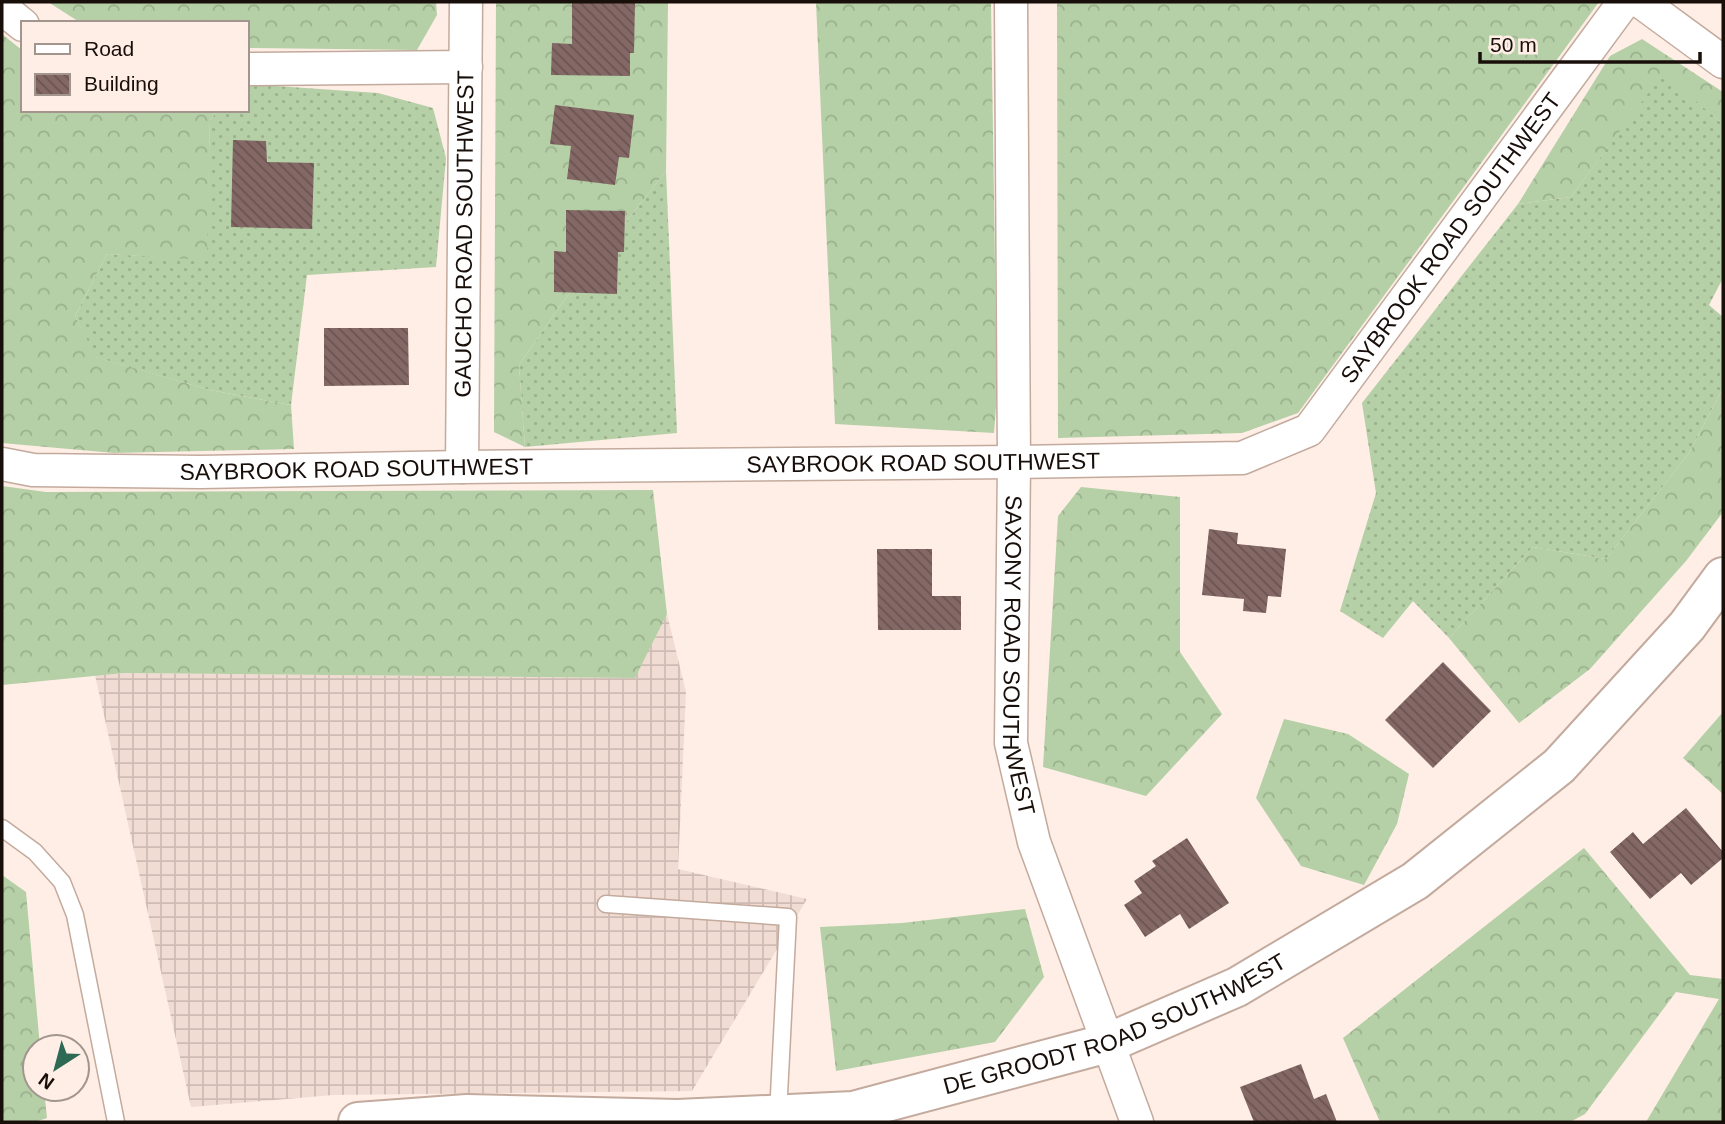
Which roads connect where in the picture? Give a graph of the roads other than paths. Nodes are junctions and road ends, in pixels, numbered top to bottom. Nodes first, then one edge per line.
1 (466, 2) edge
2 (1011, 2) edge
3 (1624, 2) edge
4 (1641, 2) edge
5 (2, 8) edge
6 (21, 23) edge
7 (1723, 62) edge
8 (466, 68) junction
9 (248, 69) edge
10 (1014, 462) junction
11 (2, 464) edge
12 (462, 467) junction
13 (1723, 577) edge
14 (2, 828) edge
15 (606, 904) dead end
16 (1108, 1043) junction
17 (778, 1115) junction
18 (616, 1120) edge
19 (116, 1122) edge
20 (358, 1122) edge
21 (1137, 1122) edge

1 - 8 street, GAUCHO ROAD SOUTHWEST
2 - 10 street, SAXONY ROAD SOUTHWEST
3 - 10 street, SAYBROOK ROAD SOUTHWEST
4 - 7 street
5 - 6 street
8 - 9 street
8 - 12 street, GAUCHO ROAD SOUTHWEST
10 - 12 street, SAYBROOK ROAD SOUTHWEST
10 - 16 street, SAXONY ROAD SOUTHWEST
11 - 12 street, SAYBROOK ROAD SOUTHWEST
13 - 16 street, DE GROODT ROAD SOUTHWEST
14 - 19 lane
15 - 17 lane
16 - 17 street, DE GROODT ROAD SOUTHWEST
16 - 21 street, SAXONY ROAD SOUTHWEST
17 - 18 street, DE GROODT ROAD SOUTHWEST
18 - 20 street, DE GROODT ROAD SOUTHWEST

